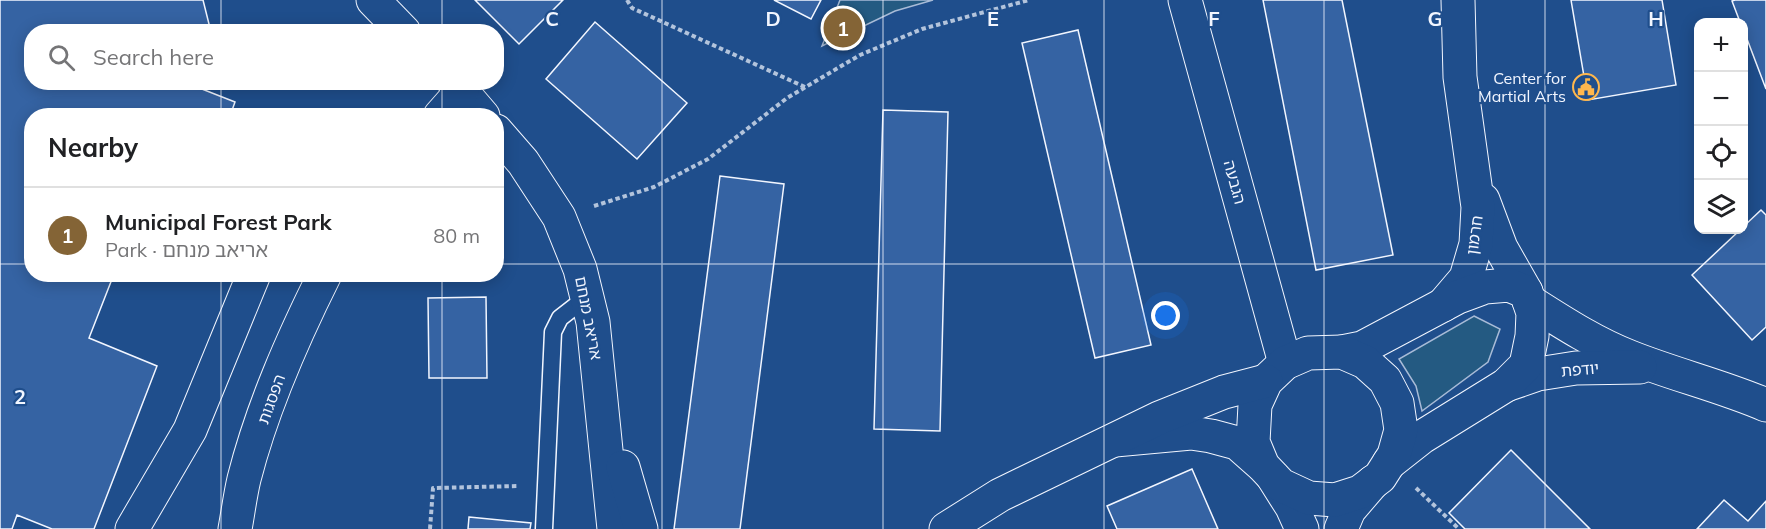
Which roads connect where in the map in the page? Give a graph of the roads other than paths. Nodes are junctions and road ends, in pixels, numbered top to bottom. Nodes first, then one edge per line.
1 (374, 0) edge
2 (1185, 0) edge
3 (1458, 0) edge
4 (396, 24) edge
5 (456, 90) edge
6 (461, 90) edge
7 (445, 108) edge
8 (476, 108) edge
9 (504, 140) edge
10 (1471, 155) junction
11 (251, 282) edge
12 (321, 282) edge
13 (587, 297) junction
14 (1528, 297) junction
15 (1442, 306) junction
16 (1342, 352) junction
17 (1657, 367) junction
18 (1275, 372) junction
19 (1506, 385) junction
20 (602, 396) junction
21 (1766, 405) edge
22 (1115, 440) junction
23 (1268, 471) junction
24 (1381, 473) junction
25 (132, 529) edge
26 (235, 529) edge
27 (544, 529) edge
28 (614, 529) edge
29 (641, 529) edge
30 (946, 529) edge
31 (1302, 529) edge
32 (1341, 529) edge

1 - 4 street
2 - 18 street, הגבעה
3 - 10 street, חרמון
5 - 7 street
6 - 8 street
9 - 13 street, אריאב מנחם
10 - 14 street, חרמון
10 - 15 street, חרמון
11 - 25 street
12 - 26 street, הפסגות
13 - 20 street, אריאב מנחם
13 - 27 lane
14 - 15 street
14 - 17 street, יודפת
14 - 19 street
15 - 16 street
16 - 18 street
16 - 24 street
17 - 19 street, יודפת
17 - 21 street, יודפת
18 - 22 street
18 - 23 street
19 - 24 street
20 - 28 street, אריאב מנחם
20 - 29 street
22 - 23 street
22 - 30 street
23 - 24 street
23 - 31 street
24 - 32 street

